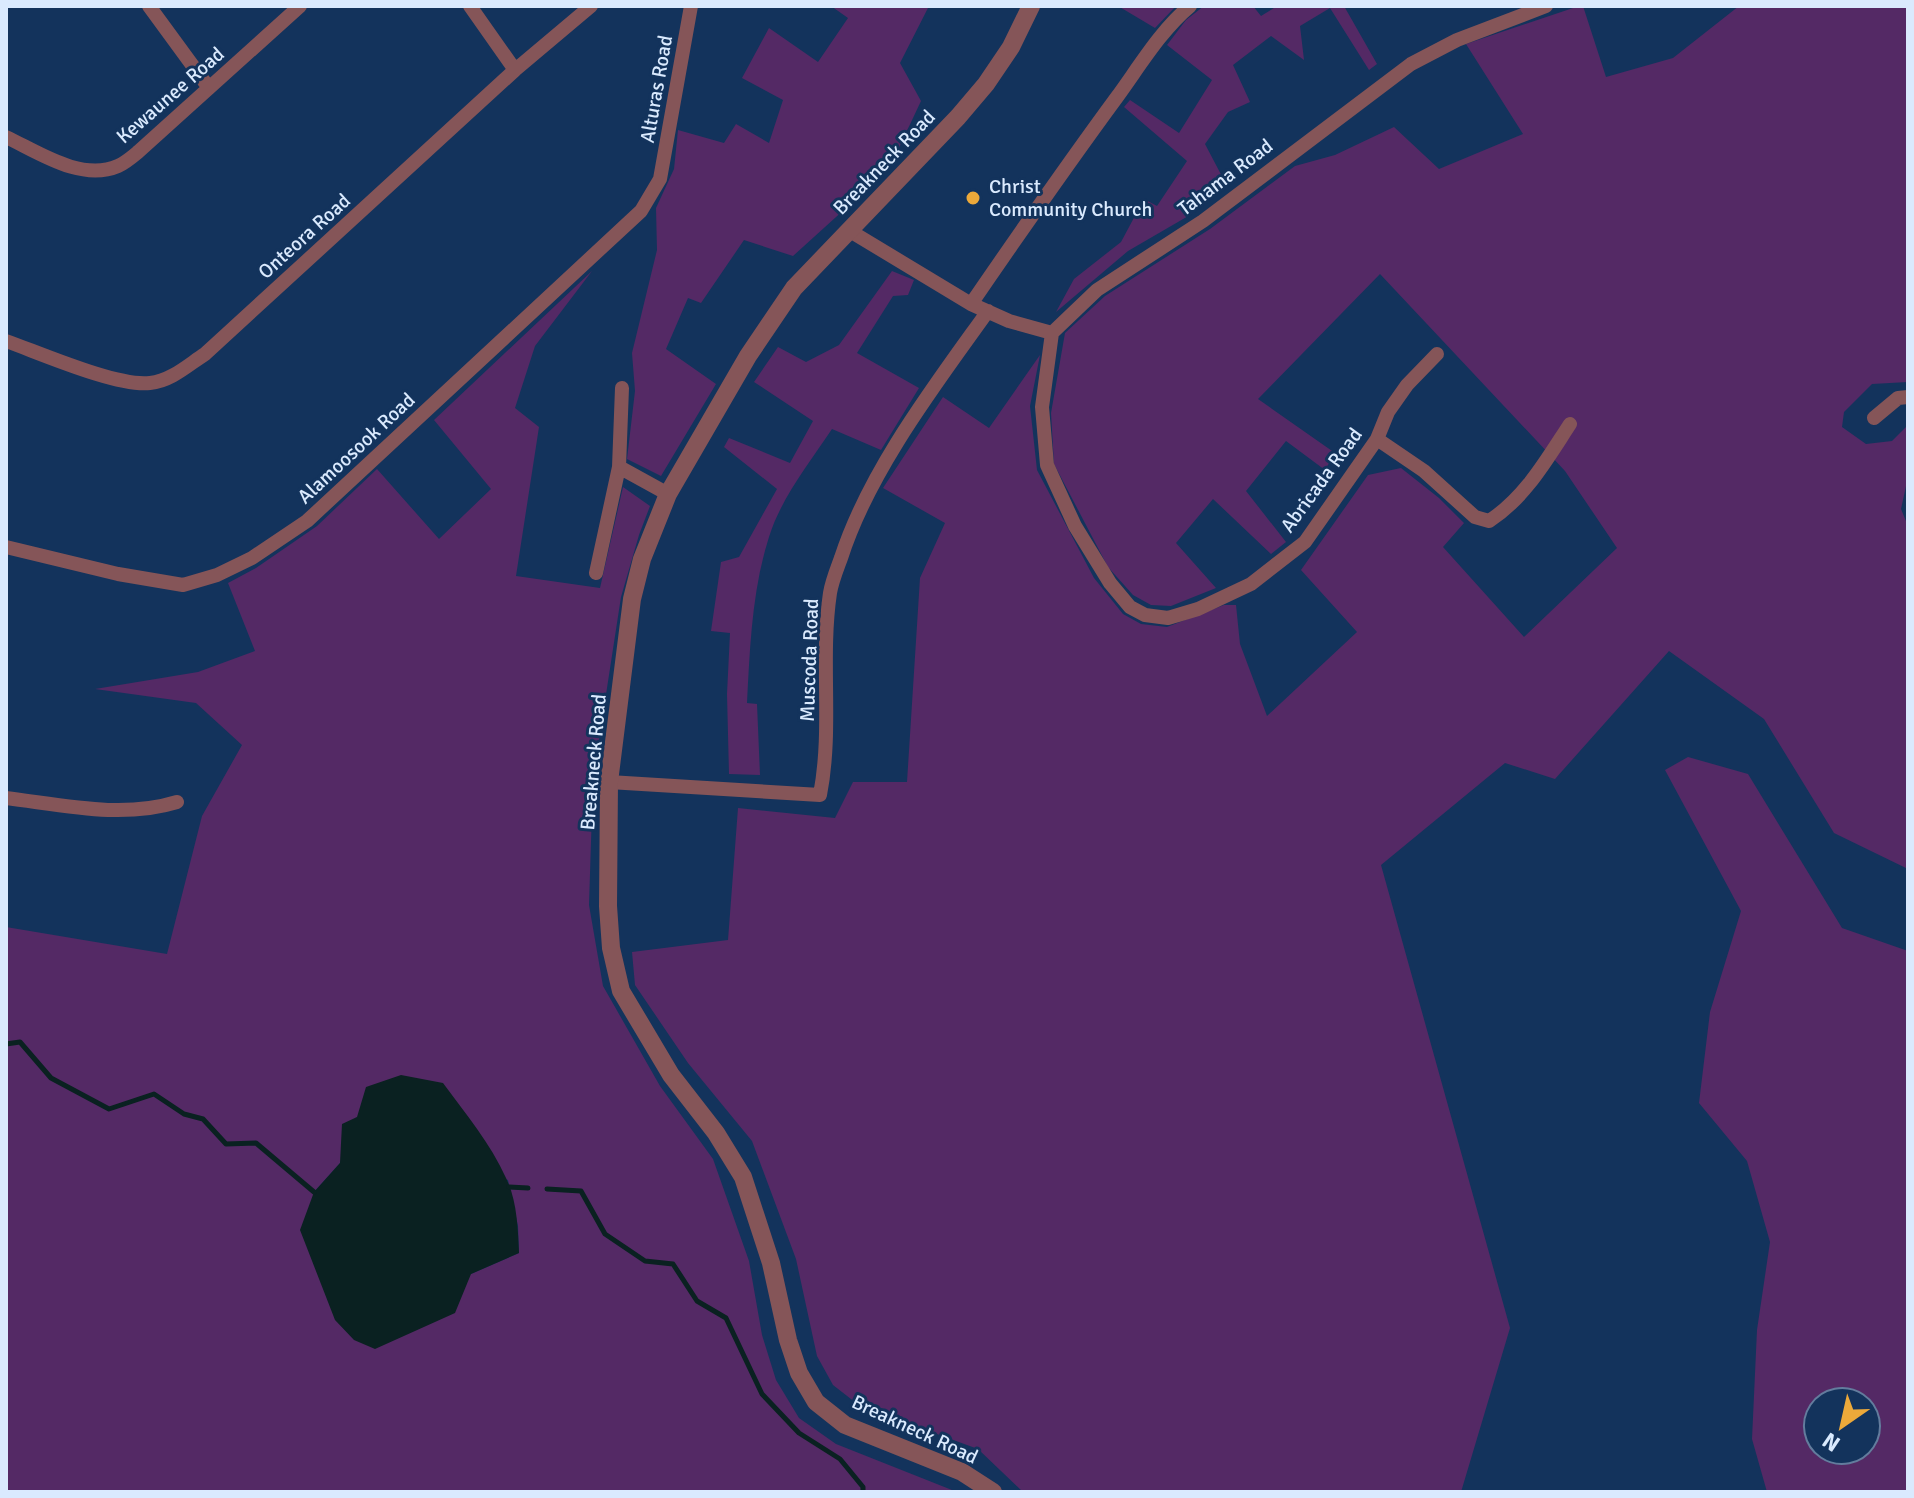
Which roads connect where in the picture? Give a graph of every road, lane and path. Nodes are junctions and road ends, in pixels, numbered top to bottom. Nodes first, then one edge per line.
1 (149, 6) edge
2 (300, 6) edge
3 (470, 6) edge
4 (591, 6) edge
5 (691, 6) edge
6 (1031, 6) edge
7 (1190, 6) edge
8 (1546, 6) edge
9 (515, 70) junction
10 (209, 88) junction
11 (6, 137) edge
12 (660, 179) joint
13 (850, 231) junction
14 (971, 304) junction
15 (988, 311) junction
16 (1052, 333) junction
17 (6, 341) edge
18 (1437, 354) dead end
19 (622, 388) dead end
20 (1908, 397) edge
21 (1874, 418) dead end
22 (1570, 424) dead end
23 (1377, 439) junction
24 (619, 467) junction
25 (668, 494) junction
26 (6, 547) edge
27 (596, 573) dead end
28 (609, 782) junction
29 (6, 798) edge
30 (177, 802) dead end
31 (993, 1492) edge

1 - 10 street
2 - 10 street, Kewaunee Road
3 - 9 street
4 - 9 street, Onteora Road
5 - 12 street, Alturas Road
6 - 13 street, Breakneck Road
7 - 14 street
8 - 16 street, Tahama Road
9 - 17 street, Onteora Road
10 - 11 street, Kewaunee Road
12 - 26 street, Alamoosook Road
13 - 14 street
13 - 25 street, Breakneck Road
14 - 15 street
15 - 16 street
15 - 28 street, Muscoda Road
16 - 23 street, Abricada Road
18 - 23 street, Abricada Road
19 - 24 street
20 - 21 street
22 - 23 street
24 - 25 street
24 - 27 street
25 - 28 street, Breakneck Road
28 - 31 street, Breakneck Road
29 - 30 street

